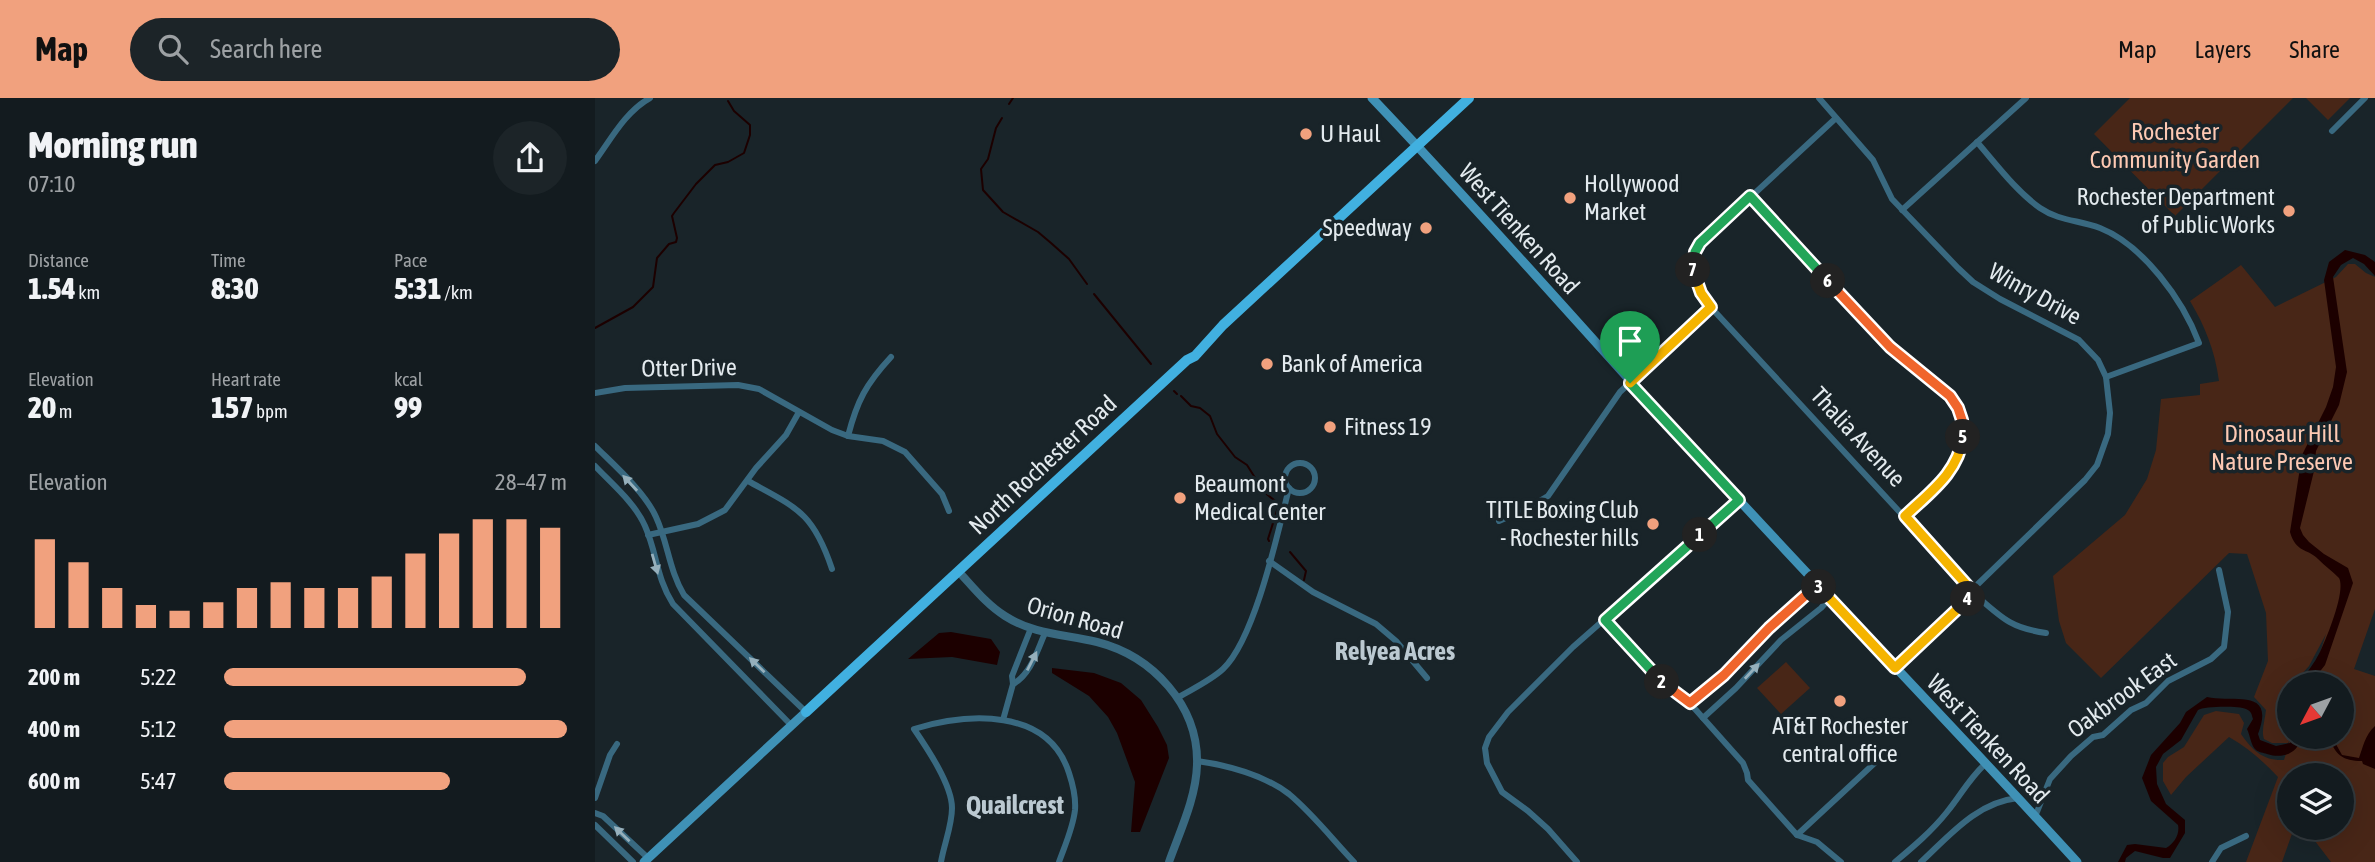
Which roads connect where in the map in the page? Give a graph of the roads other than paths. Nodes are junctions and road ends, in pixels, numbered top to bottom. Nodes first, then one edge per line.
1 (650, 98) edge
2 (1373, 98) edge
3 (1469, 98) edge
4 (1819, 98) edge
5 (2026, 98) edge
6 (2365, 98) edge
7 (1836, 118) junction
8 (2332, 131) dead end
9 (1977, 142) junction
10 (1418, 146) junction
11 (595, 161) edge
12 (1750, 196) junction
13 (1902, 210) junction
14 (1711, 307) junction
15 (891, 357) dead end
16 (2106, 377) junction
17 (1630, 383) junction
18 (595, 393) edge
19 (799, 412) junction
20 (848, 436) junction
21 (595, 446) edge
22 (595, 466) edge
23 (748, 481) junction
24 (1289, 488) junction
25 (1298, 493) junction
26 (1739, 500) junction
27 (1285, 503) junction
28 (949, 511) dead end
29 (1905, 516) junction
30 (1499, 521) dead end
31 (661, 532) junction
32 (648, 535) junction
33 (1269, 561) junction
34 (832, 569) dead end
35 (2219, 570) dead end
36 (959, 572) junction
37 (1817, 585) junction
38 (1973, 592) junction
39 (1830, 598) junction
40 (1605, 620) junction
41 (1031, 628) junction
42 (1045, 633) junction
43 (2046, 633) dead end
44 (734, 642) junction
45 (722, 654) junction
46 (1895, 668) junction
47 (1427, 678) dead end
48 (1013, 684) junction
49 (1177, 698) junction
50 (1690, 703) junction
51 (806, 712) junction
52 (1703, 718) junction
53 (1003, 720) junction
54 (791, 725) junction
55 (617, 744) dead end
56 (1878, 759) dead end
57 (1197, 761) junction
58 (1985, 764) junction
59 (595, 798) edge
60 (2018, 798) junction
61 (595, 813) edge
62 (2035, 817) junction
63 (595, 825) edge
64 (1797, 835) junction
65 (2246, 836) dead end
66 (646, 860) edge
67 (633, 862) edge
68 (941, 862) edge
69 (1059, 862) edge
70 (1169, 862) edge
71 (1353, 862) edge
72 (1577, 862) edge
73 (1841, 862) edge
74 (1895, 862) edge
75 (1921, 862) edge
76 (2077, 862) edge
77 (2212, 862) edge

1 - 11 street
2 - 10 main road, West Tienken Road
3 - 10 main road, North Rochester Road
4 - 7 street, Winry Drive
5 - 9 street
6 - 8 street
7 - 12 street, Thalia Avenue
7 - 13 street, Winry Drive
9 - 13 street
9 - 16 street
10 - 17 main road, West Tienken Road
10 - 36 main road, North Rochester Road
12 - 14 street, Thalia Avenue
12 - 29 street
13 - 16 street, Winry Drive
14 - 17 street
14 - 29 street, Thalia Avenue
15 - 20 street
16 - 38 street, Winry Drive
17 - 26 main road, West Tienken Road
17 - 30 street
18 - 19 street, Otter Drive
19 - 20 street, Otter Drive
19 - 23 street
20 - 28 street, Otter Drive
31 -> 21 street
22 - 32 street
23 - 31 street
23 - 34 street
24 - 25 street
24 - 25 street
24 - 27 street
25 - 27 street
26 - 37 main road, West Tienken Road
26 - 40 street
27 - 33 street
29 - 38 street, Thalia Avenue
31 - 32 street
31 - 44 street
32 -> 45 street
33 - 47 street
33 - 49 street
35 - 62 street, Oakbrook East
36 - 41 street, Orion Road
36 - 51 main road, North Rochester Road
37 - 39 main road, West Tienken Road
37 - 50 street
38 - 43 street, Thalia Avenue
38 - 46 street, Winry Drive
39 - 46 main road, West Tienken Road
52 -> 39 street
40 - 50 street
40 - 72 street
41 - 42 street, Orion Road
41 - 48 street
48 -> 42 street
42 - 49 street, Orion Road
44 - 45 street
51 -> 44 street
45 - 54 street
46 - 58 main road, West Tienken Road
48 - 53 street
49 - 57 street, Orion Road
50 - 52 street
51 - 54 main road, North Rochester Road
52 - 64 street
53 - 68 street
53 - 69 street
54 - 66 main road, North Rochester Road
55 - 59 street
56 - 64 street
57 - 70 street, Orion Road
57 - 71 street
58 - 60 main road, West Tienken Road
58 - 74 street
60 - 62 main road, West Tienken Road
60 - 75 street
66 -> 61 street
62 - 76 main road, West Tienken Road
63 - 67 street
64 - 73 street
65 - 77 street

